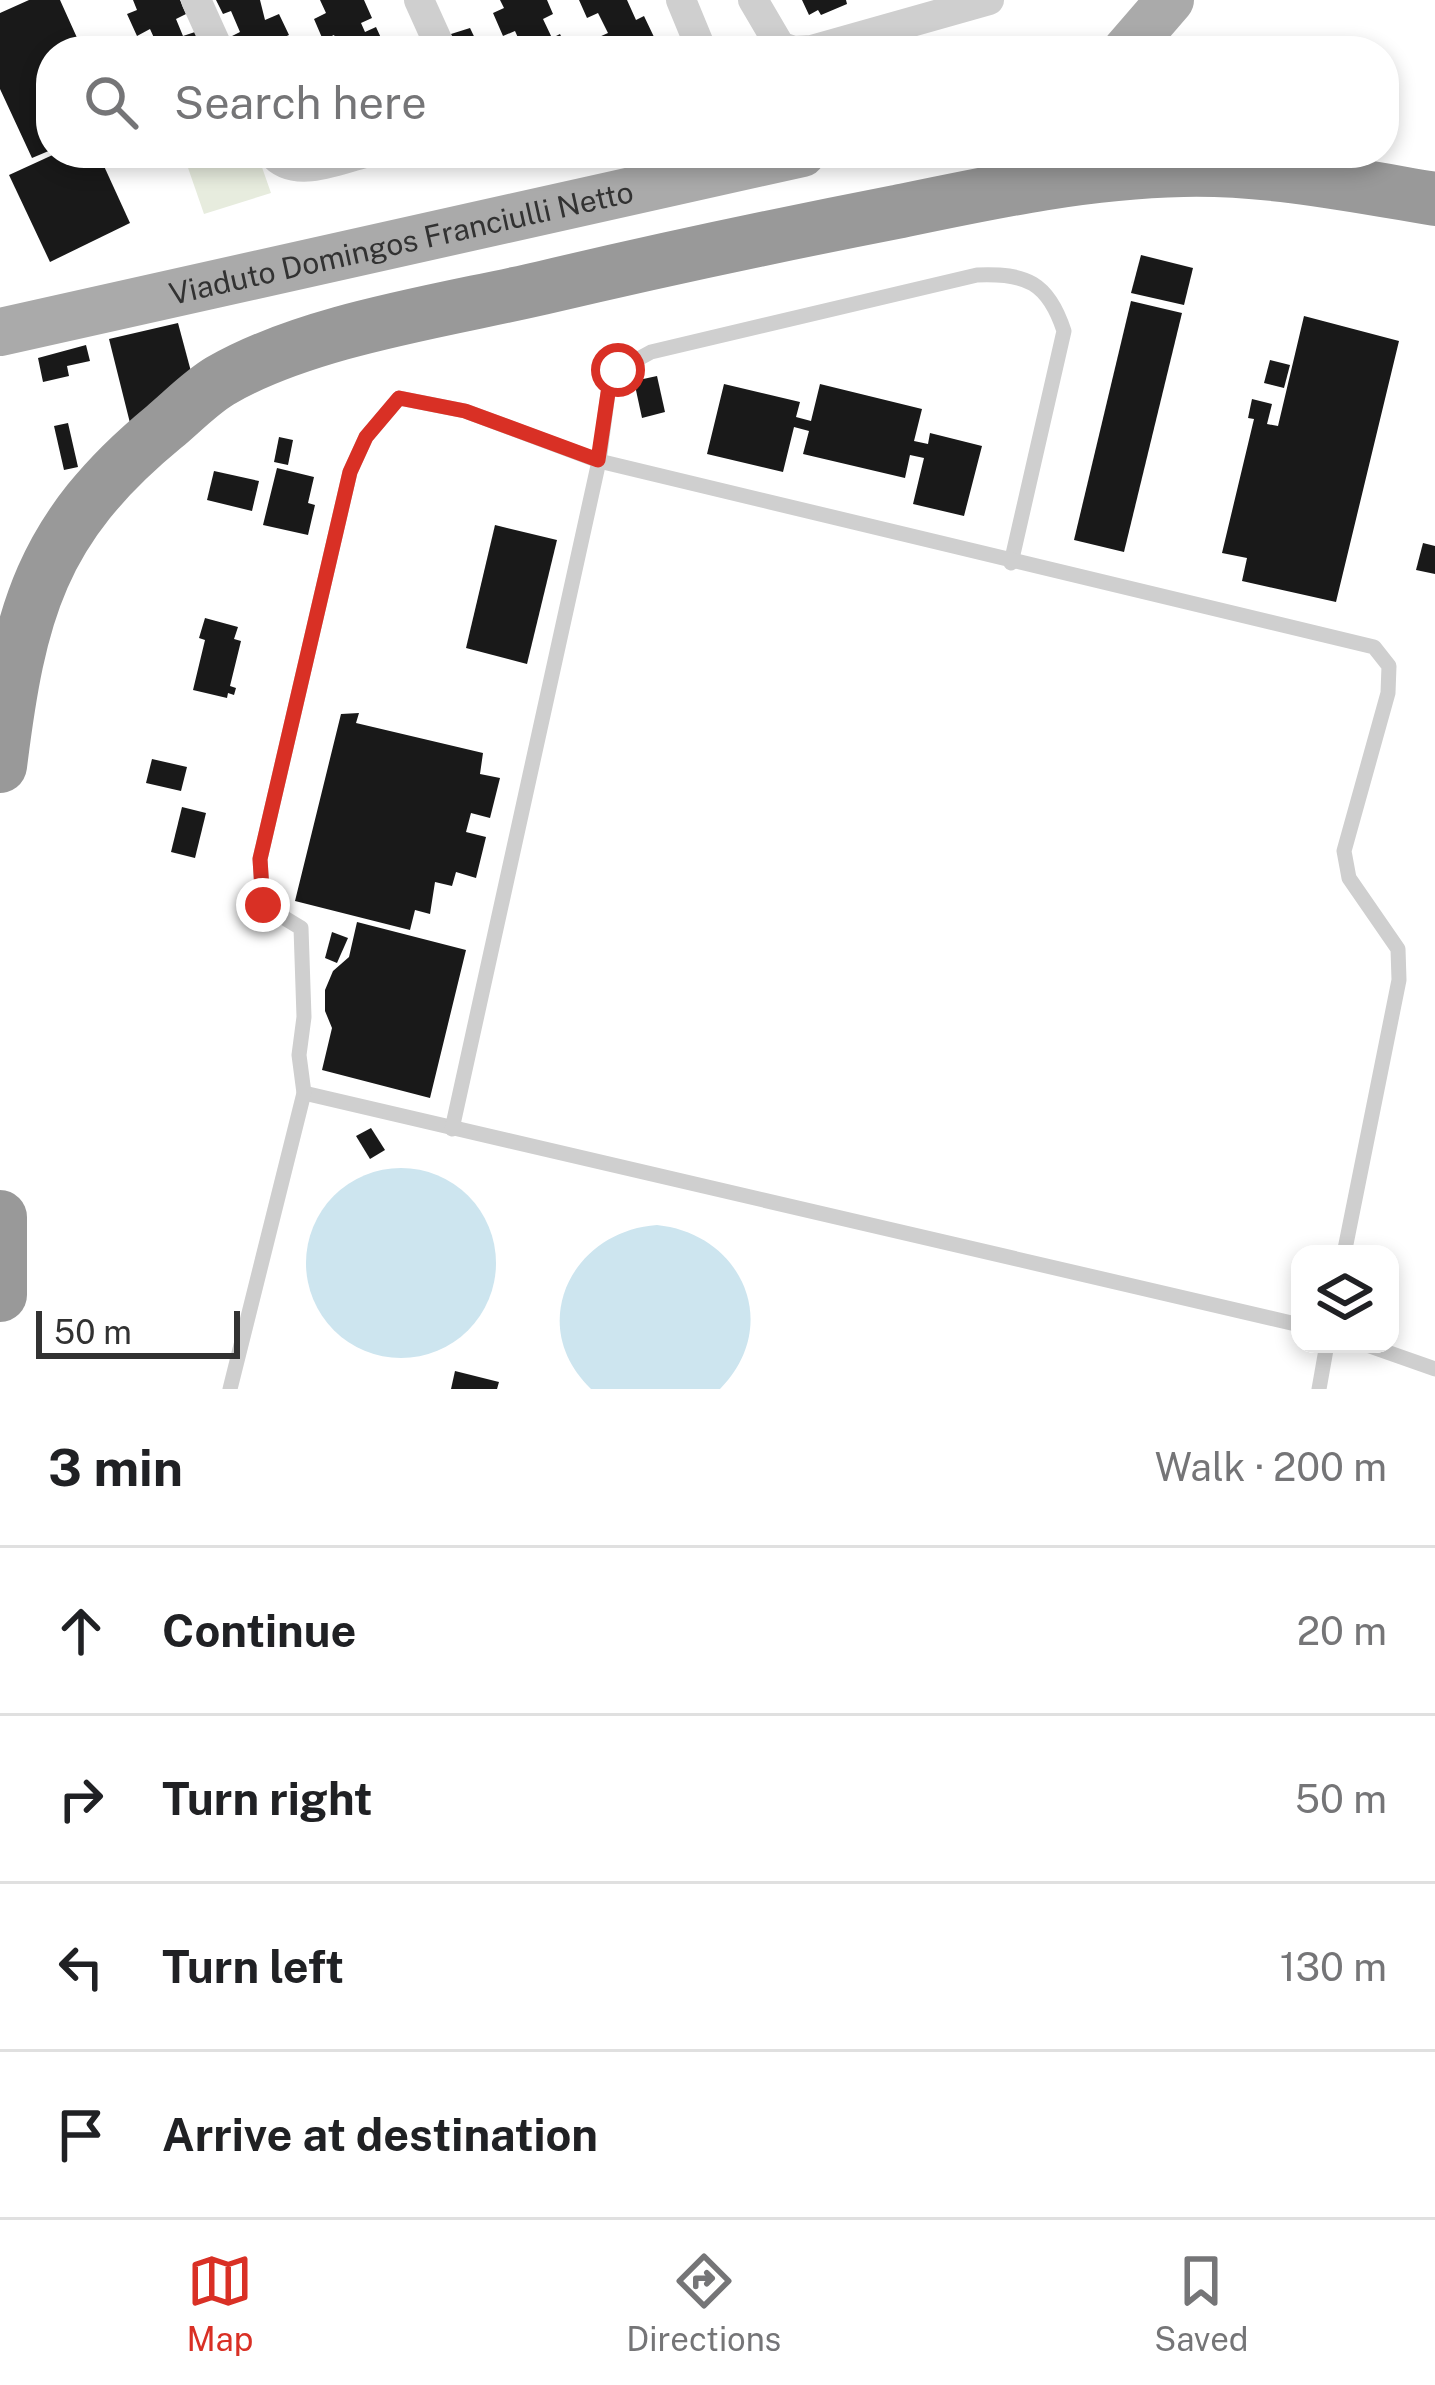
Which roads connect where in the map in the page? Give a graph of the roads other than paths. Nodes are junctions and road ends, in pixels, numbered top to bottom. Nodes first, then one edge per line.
1 (196, 0) edge
2 (419, 0) edge
3 (681, 0) edge
4 (753, 0) edge
5 (989, 0) edge
6 (1170, 0) edge
7 (212, 36) edge
8 (435, 36) edge
9 (696, 36) edge
10 (774, 36) edge
11 (862, 36) edge
12 (1139, 36) edge
13 (735, 168) edge
14 (1435, 200) edge
15 (0, 332) edge
16 (598, 460) junction
17 (1011, 562) junction
18 (0, 766) edge
19 (304, 1093) junction
20 (452, 1130) junction
21 (0, 1217) edge
22 (1346, 1245) edge
23 (0, 1295) edge
24 (1291, 1323) edge
25 (1325, 1353) edge
26 (1390, 1353) edge
27 (1435, 1369) edge
28 (230, 1389) edge
29 (1319, 1389) edge

1 - 7 street
2 - 8 street
3 - 9 street
4 - 10 street
5 - 11 street
6 - 12 main road
13 - 15 main road, Viaduto Domingos Franciulli Netto
14 - 18 highway
16 - 17 lane
16 - 17 lane
16 - 19 lane
16 - 20 lane
17 - 22 lane
19 - 20 lane
19 - 28 lane
20 - 24 lane
21 - 23 highway
25 - 29 lane
26 - 27 lane

